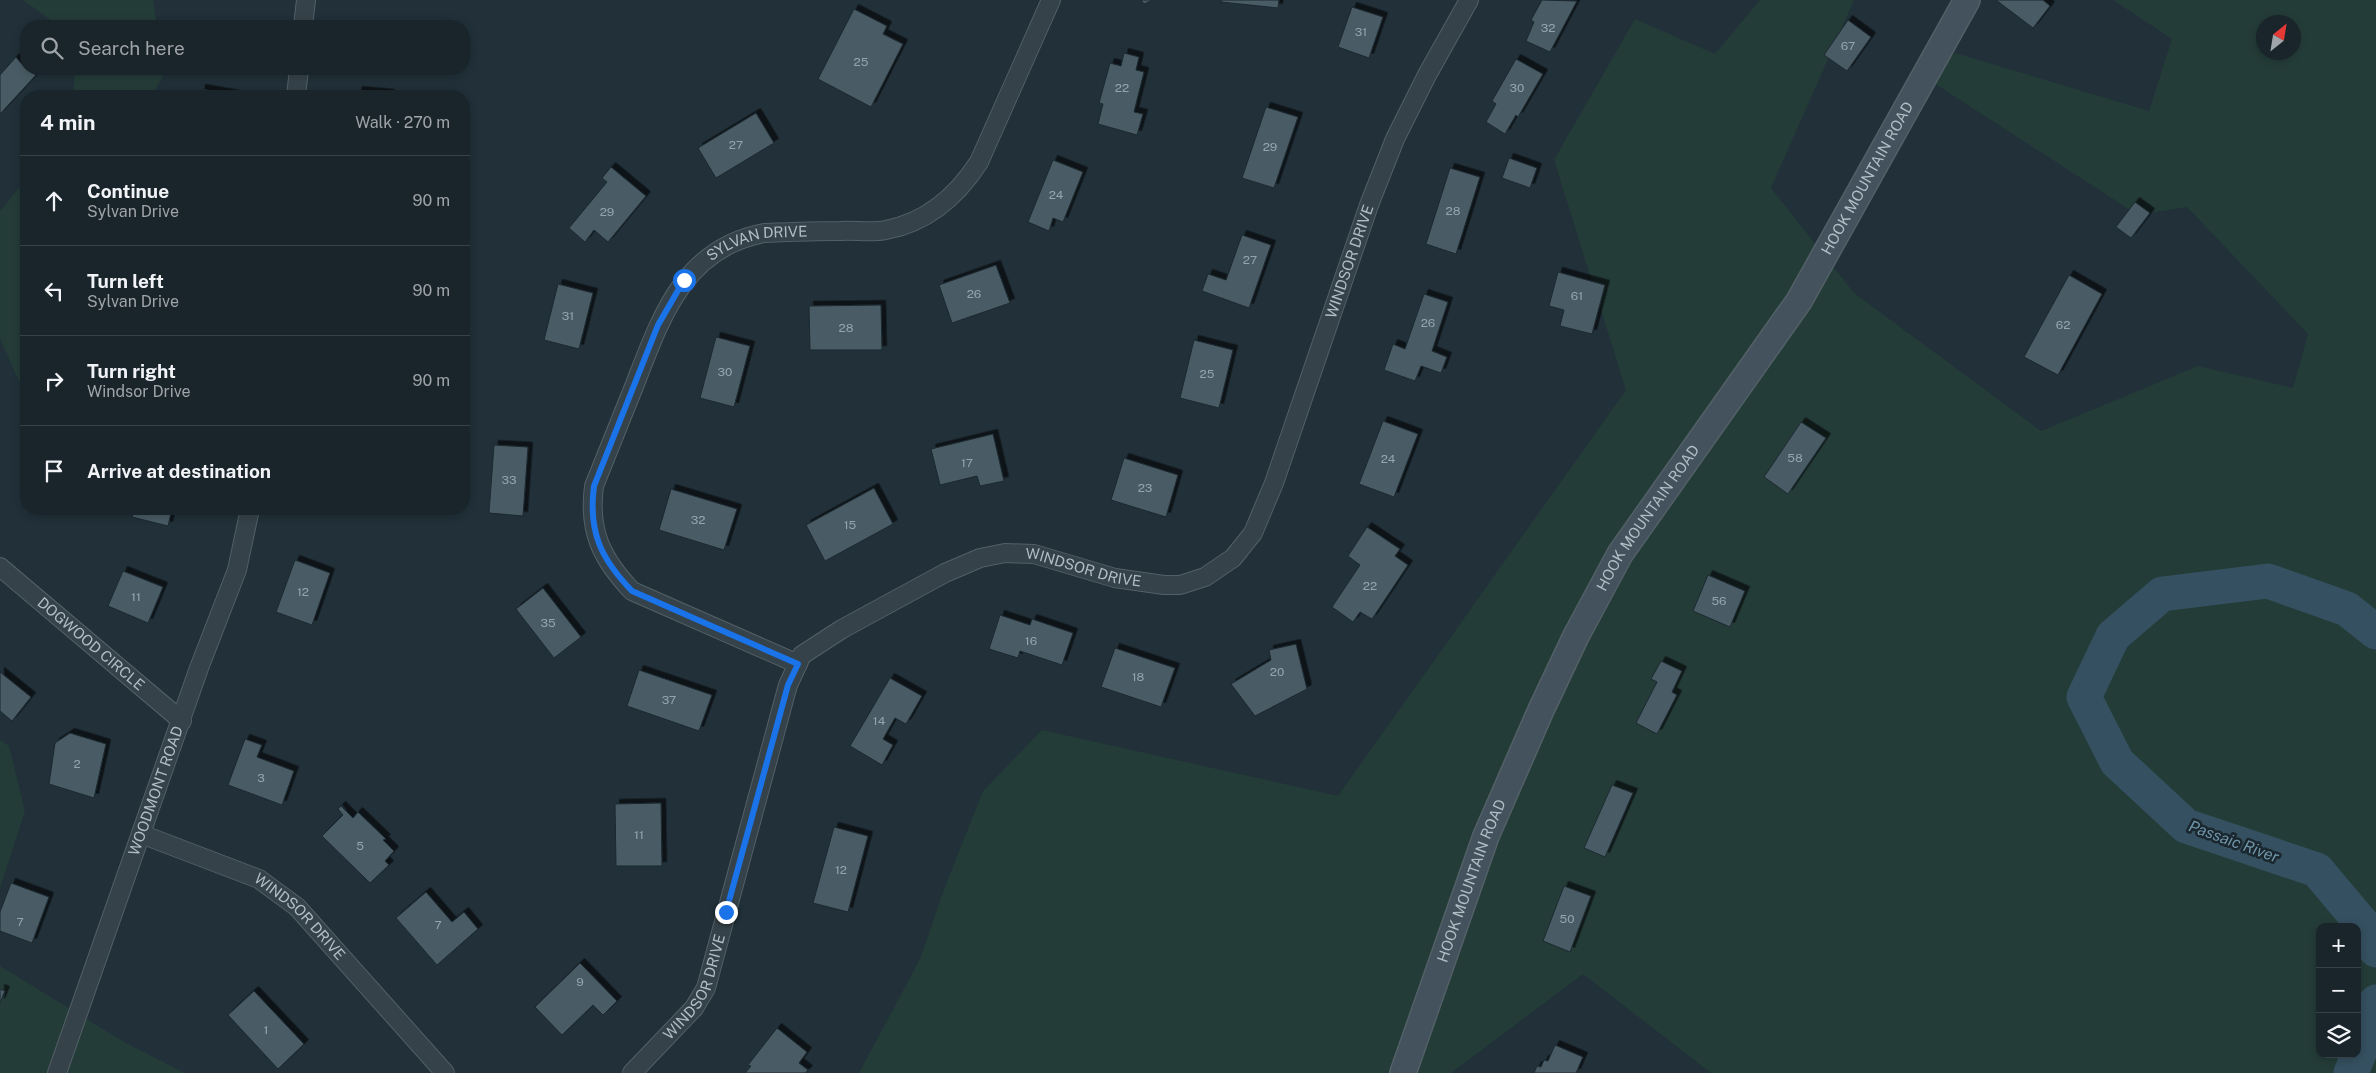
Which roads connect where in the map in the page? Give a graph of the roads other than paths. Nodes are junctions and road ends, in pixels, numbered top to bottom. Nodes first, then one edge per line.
1 (306, 0) edge
2 (1052, 0) edge
3 (1469, 0) edge
4 (1967, 0) edge
5 (304, 20) edge
6 (298, 75) edge
7 (297, 90) edge
8 (249, 515) edge
9 (0, 567) edge
10 (798, 664) junction
11 (182, 721) junction
12 (141, 834) junction
13 (57, 1073) edge
14 (445, 1073) edge
15 (632, 1073) edge
16 (1403, 1073) edge

1 - 5 street
2 - 10 street, SYLVAN DRIVE
3 - 10 street, WINDSOR DRIVE
4 - 16 street, HOOK MOUNTAIN ROAD
6 - 7 street
8 - 11 street, WOODMONT ROAD
9 - 11 street, DOGWOOD CIRCLE
10 - 15 street, WINDSOR DRIVE
11 - 12 street, WOODMONT ROAD
12 - 13 street, WOODMONT ROAD
12 - 14 street, WINDSOR DRIVE

